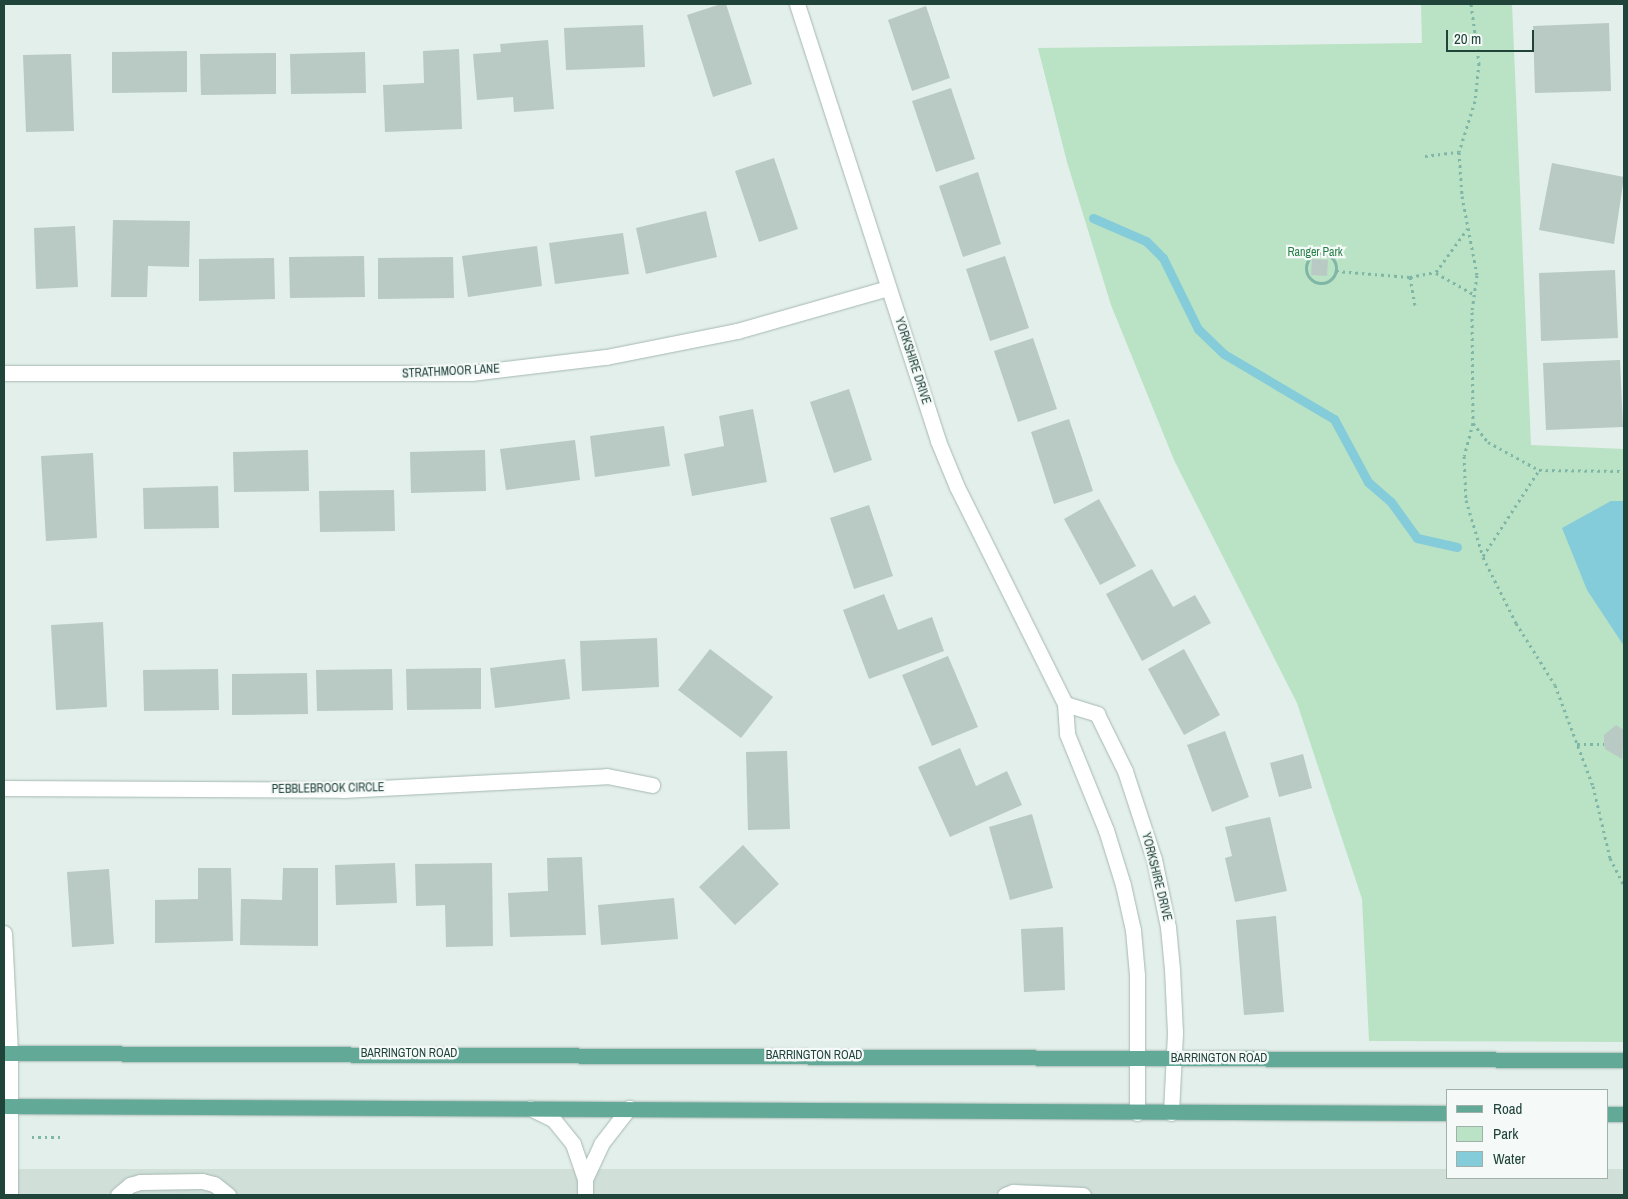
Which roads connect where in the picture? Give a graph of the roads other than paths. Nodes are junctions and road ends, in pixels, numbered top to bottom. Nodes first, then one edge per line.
1 (797, 4) edge
2 (888, 288) junction
3 (4, 373) edge
4 (1065, 704) junction
5 (652, 785) dead end
6 (4, 788) edge
7 (4, 933) edge
8 (7, 1053) edge
9 (1137, 1058) junction
10 (1174, 1059) junction
11 (1624, 1060) edge
12 (7, 1106) edge
13 (528, 1107) junction
14 (629, 1108) junction
15 (1137, 1113) junction
16 (1171, 1113) junction
17 (1446, 1113) edge
18 (1608, 1114) edge
19 (1624, 1114) edge
20 (585, 1179) junction
21 (10, 1195) edge
22 (118, 1195) edge
23 (228, 1195) edge
24 (585, 1195) edge
25 (1005, 1195) edge
26 (1083, 1195) edge

1 - 2 street, YORKSHIRE DRIVE
2 - 3 street, STRATHMOOR LANE
2 - 4 street, YORKSHIRE DRIVE
4 - 9 street, YORKSHIRE DRIVE
4 - 10 street, YORKSHIRE DRIVE
5 - 6 street, PEBBLEBROOK CIRCLE
7 - 8 street
8 - 9 main road, BARRINGTON ROAD
8 - 12 street
9 - 10 main road, BARRINGTON ROAD
9 - 15 street, YORKSHIRE DRIVE
10 - 11 main road, BARRINGTON ROAD
10 - 16 street, YORKSHIRE DRIVE
12 - 13 main road
12 - 21 street
13 - 14 main road
13 - 20 street
14 - 15 main road
14 - 20 street
15 - 16 main road
16 - 17 main road
18 - 19 main road
20 - 24 street
22 - 23 street
25 - 26 street

